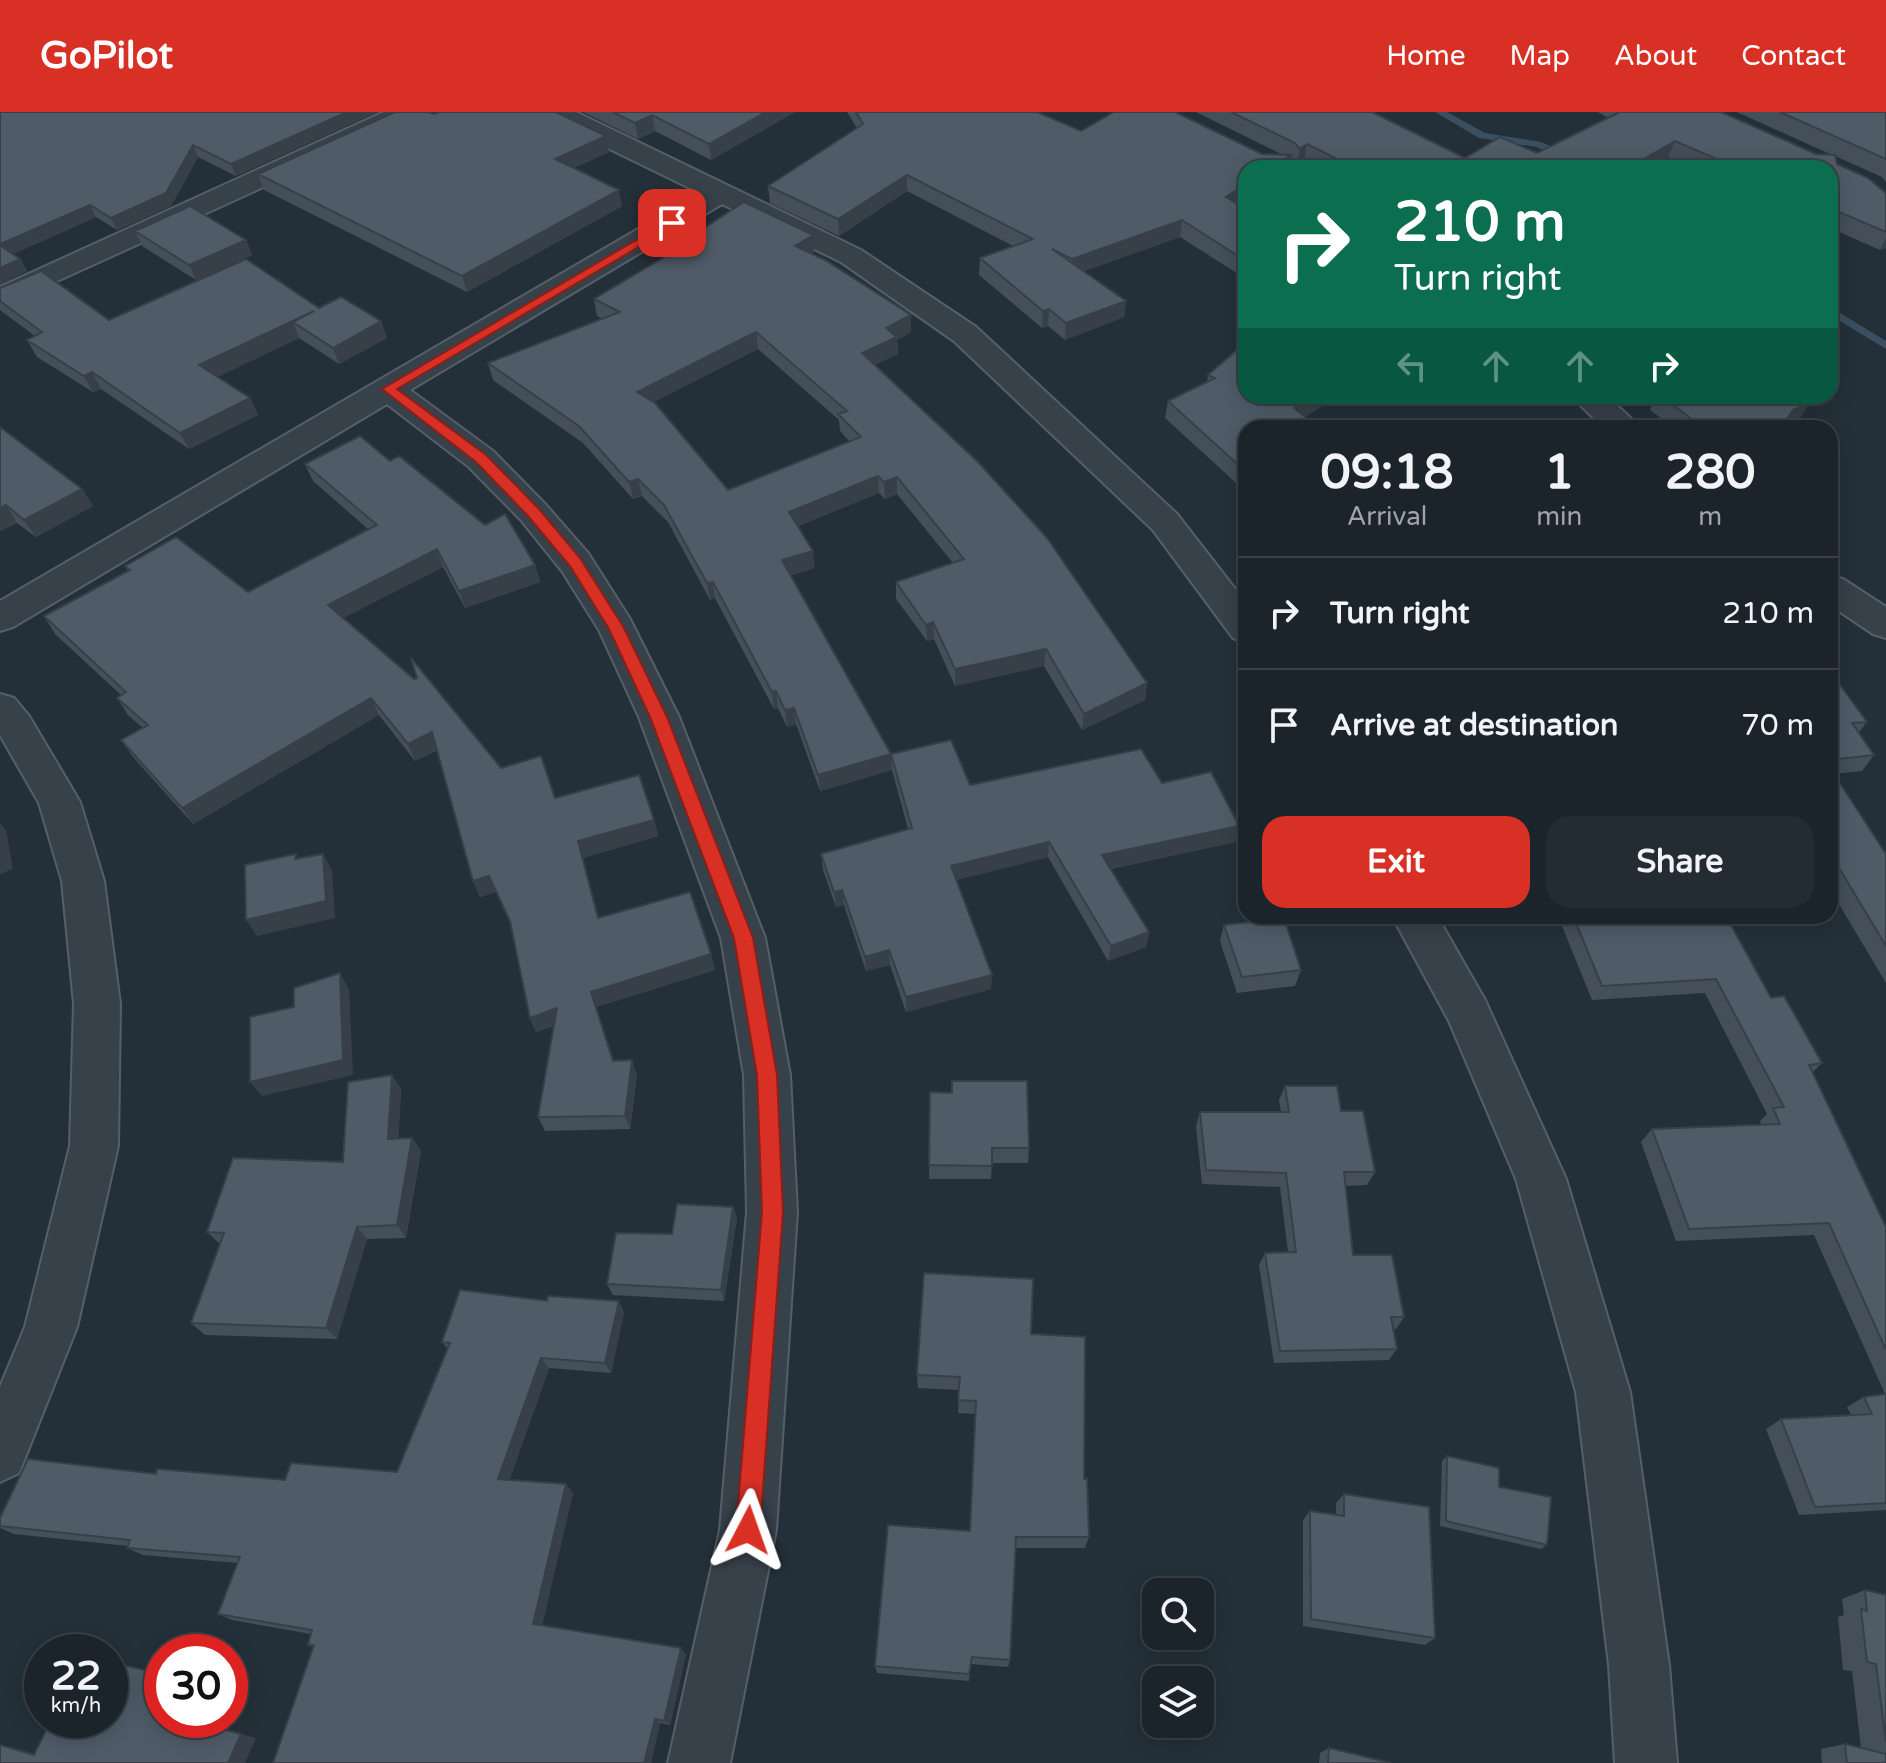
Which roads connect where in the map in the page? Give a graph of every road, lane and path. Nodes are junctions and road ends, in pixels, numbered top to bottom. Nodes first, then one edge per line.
1 (406, 112) edge
2 (555, 112) edge
3 (723, 192) junction
4 (0, 298) edge
5 (388, 389) junction
6 (1596, 404) edge
7 (1615, 420) edge
8 (1838, 593) edge
9 (0, 618) edge
10 (1238, 618) edge
11 (1886, 625) edge
12 (0, 708) edge
13 (1418, 924) edge
14 (0, 1454) edge
15 (699, 1763) edge
16 (1646, 1763) edge

1 - 4 street
2 - 3 street
3 - 5 street
3 - 10 street
5 - 9 street
5 - 15 street
6 - 7 street
8 - 11 street
12 - 14 street
13 - 16 street

